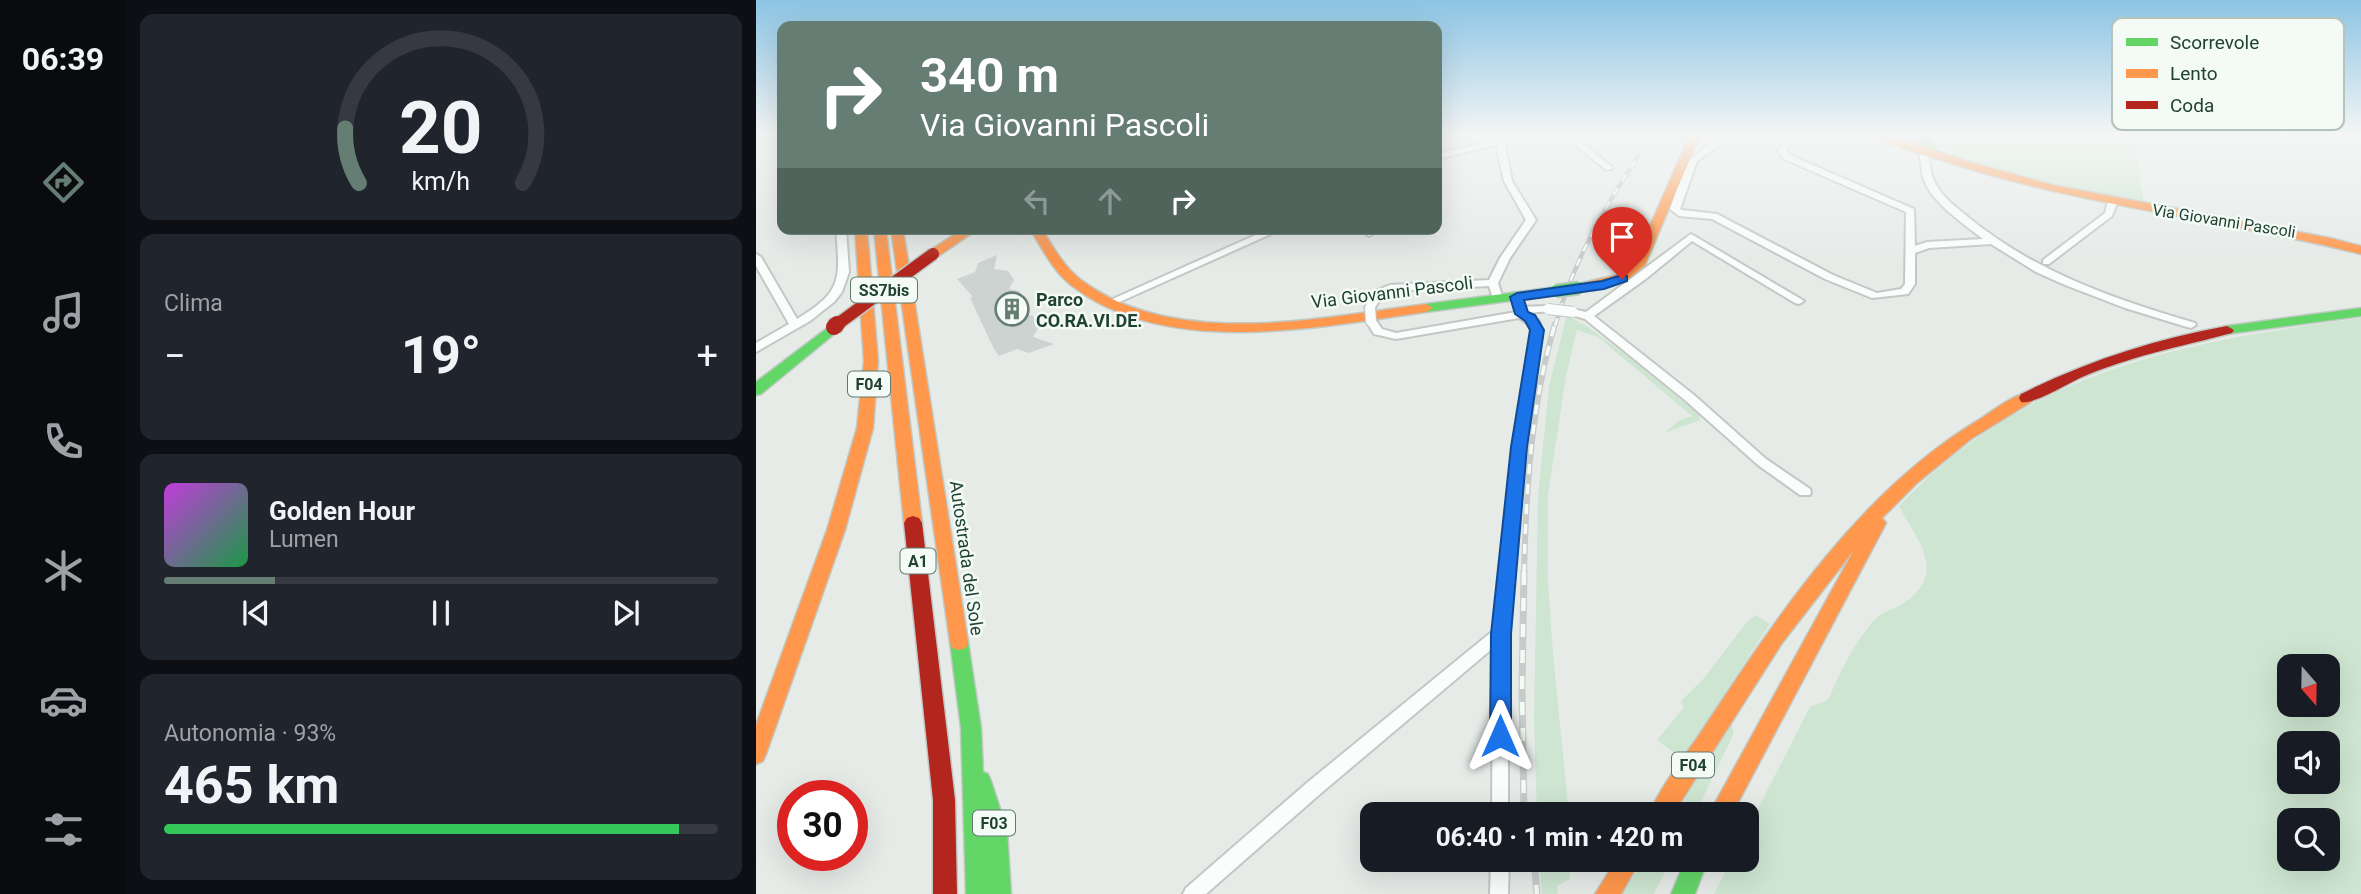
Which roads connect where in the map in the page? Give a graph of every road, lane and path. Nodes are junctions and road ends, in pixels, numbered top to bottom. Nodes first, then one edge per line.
1 (1507, 177) edge
2 (1677, 177) edge
3 (1687, 177) edge
4 (1834, 177) edge
5 (1928, 177) edge
6 (2015, 177) edge
7 (2113, 201) junction
8 (1910, 228) junction
9 (841, 235) edge
10 (861, 235) edge
11 (881, 235) edge
12 (898, 235) edge
13 (956, 235) edge
14 (1041, 235) edge
15 (1263, 235) edge
16 (1992, 241) junction
17 (1942, 244) junction
18 (2361, 250) edge
19 (1910, 252) junction
20 (756, 257) edge
21 (2046, 262) dead end
22 (1496, 291) junction
23 (1799, 301) dead end
24 (1111, 302) junction
25 (1519, 307) junction
26 (2361, 312) edge
27 (1587, 316) junction
28 (795, 325) junction
29 (2191, 325) dead end
30 (757, 346) edge
31 (756, 390) edge
32 (1805, 492) dead end
33 (1895, 492) junction
34 (1501, 634) junction
35 (756, 754) edge
36 (972, 756) junction
37 (1500, 802) edge
38 (1668, 802) edge
39 (1727, 802) edge
40 (1500, 872) edge
41 (1621, 872) edge
42 (1692, 872) edge
43 (945, 894) edge
44 (978, 894) edge
45 (999, 894) edge
46 (1192, 894) edge
47 (1499, 894) edge
48 (1607, 894) edge
49 (1683, 894) edge

1 - 22 street
2 - 25 main road, Via Giovanni Pascoli, bridge
3 - 19 street
4 - 8 street
5 - 16 street
6 - 7 main road, Via Giovanni Pascoli
7 - 18 main road, Via Giovanni Pascoli
7 - 21 street
8 - 17 street
8 - 19 street
9 - 28 street
10 - 35 main road, F04
11 - 43 main road, A1
12 - 36 main road, Autostrada del Sole / A1
13 - 31 main road, SS7bis, bridge
14 - 24 main road, Via Giovanni Pascoli
15 - 24 street
16 - 17 street
16 - 29 street
17 - 19 street
20 - 28 street
22 - 24 main road, Via Giovanni Pascoli
22 - 25 main road, Via Giovanni Pascoli
22 - 25 street, bridge
23 - 27 street
25 - 27 street, bridge
25 - 34 street
26 - 33 main road
27 - 32 street
28 - 30 street
33 - 38 main road, F04
33 - 39 main road
34 - 37 street
34 - 46 street
36 - 44 main road, Autostrada del Sole / A1
36 - 45 main road, F03
40 - 47 street
41 - 48 main road
42 - 49 main road

